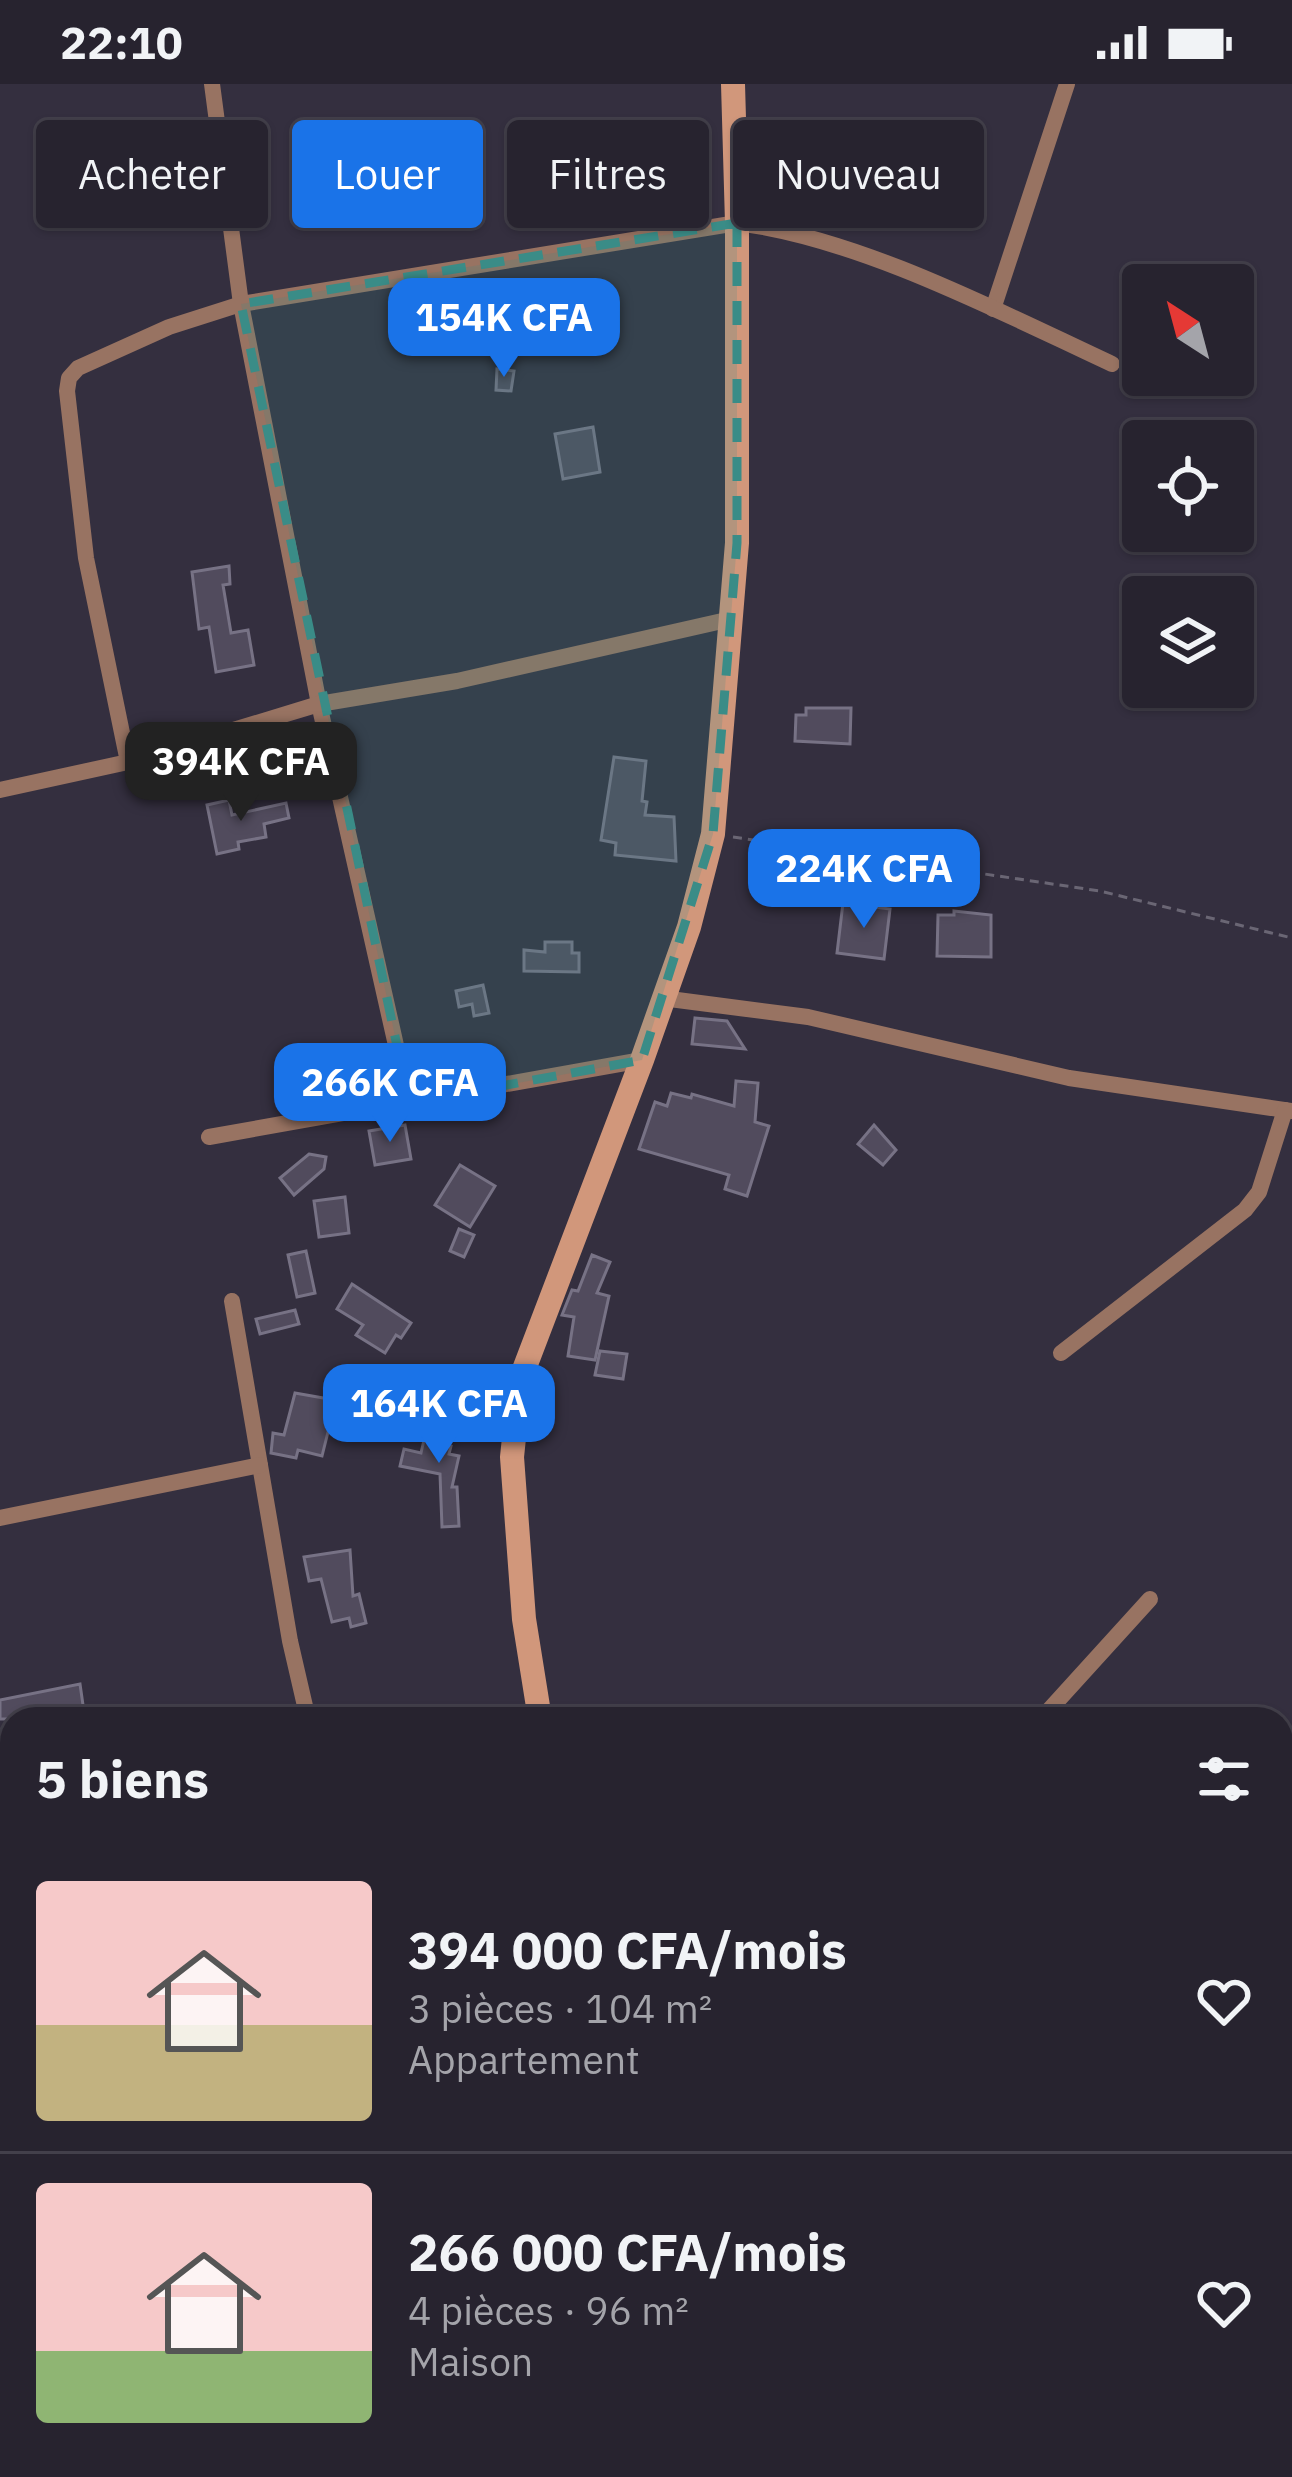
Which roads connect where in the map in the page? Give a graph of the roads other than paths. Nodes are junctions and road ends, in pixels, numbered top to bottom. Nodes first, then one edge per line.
1 (212, 84) edge
2 (733, 84) edge
3 (1067, 84) edge
4 (734, 120) edge
5 (733, 224) edge
6 (737, 228) edge
7 (765, 228) edge
8 (241, 304) junction
9 (993, 309) junction
10 (1112, 364) dead end
11 (731, 619) junction
12 (319, 704) junction
13 (128, 762) junction
14 (0, 790) edge
15 (662, 998) junction
16 (642, 1060) junction
17 (409, 1103) junction
18 (1289, 1111) edge
19 (209, 1138) dead end
20 (232, 1300) dead end
21 (1060, 1353) dead end
22 (260, 1465) junction
23 (0, 1518) edge
24 (1150, 1599) dead end
25 (305, 1707) edge
26 (537, 1707) edge
27 (1052, 1707) edge

1 - 8 street
2 - 4 main road
3 - 9 street
5 - 8 street
6 - 11 main road
7 - 9 street
8 - 12 street
8 - 13 street
9 - 10 street
11 - 12 street
11 - 15 main road
12 - 13 street
12 - 17 street
13 - 14 street
15 - 16 main road
15 - 18 street
16 - 17 street
16 - 26 main road
17 - 19 street
18 - 21 street
20 - 22 street
22 - 23 street
22 - 25 street
24 - 27 street

